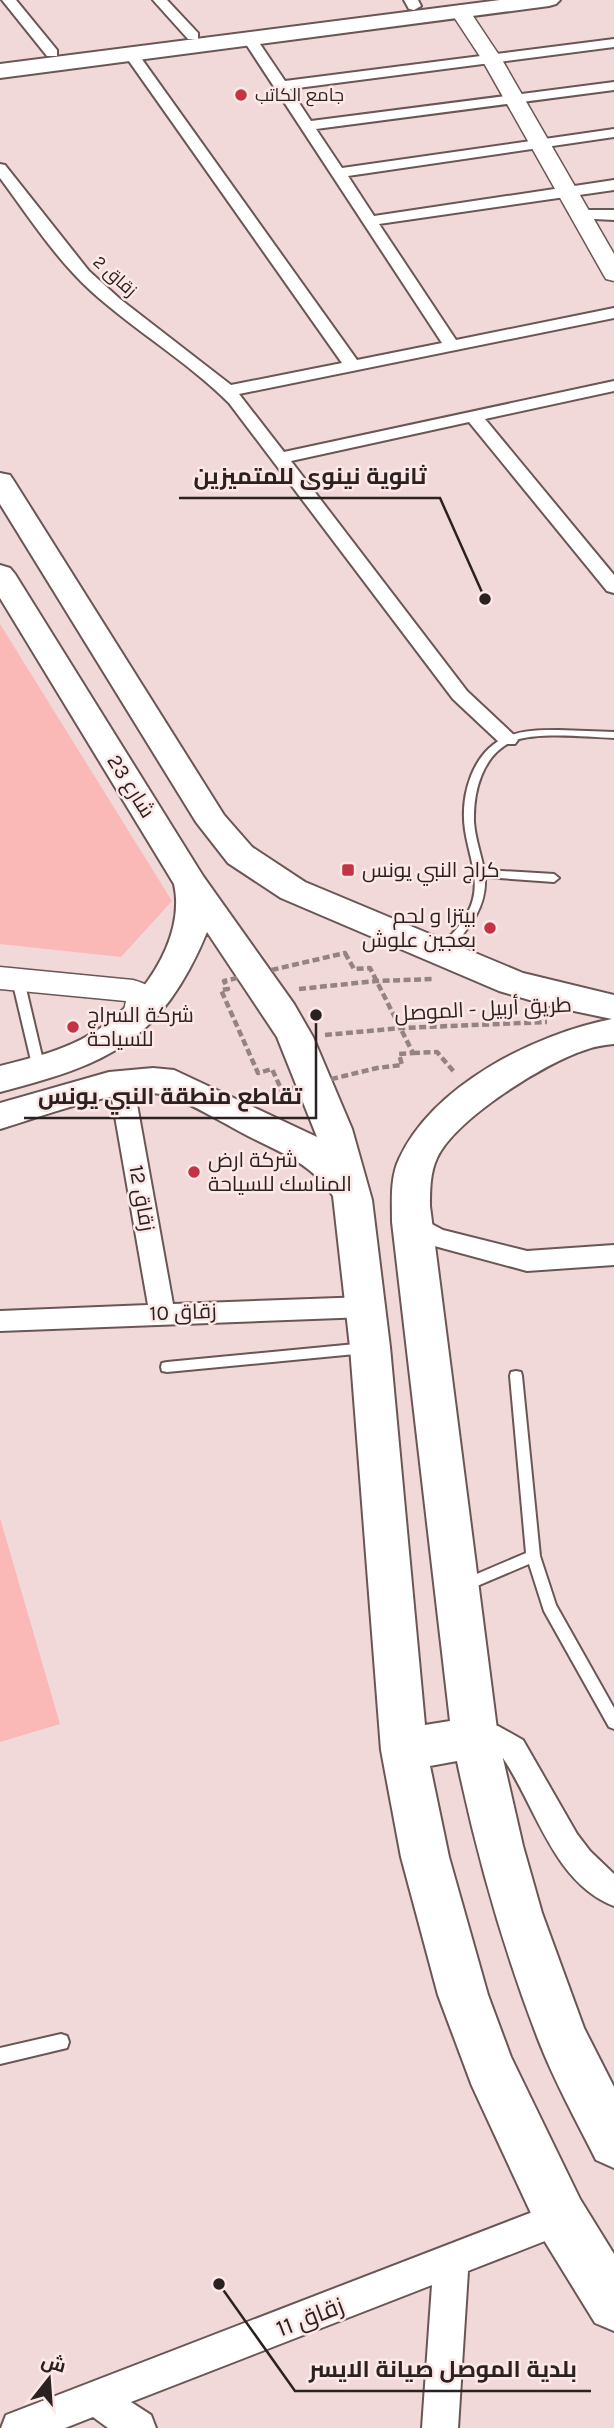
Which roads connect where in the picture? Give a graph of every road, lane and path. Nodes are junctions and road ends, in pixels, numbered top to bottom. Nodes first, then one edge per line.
1 (9, 0) edge
2 (160, 0) edge
3 (549, 0) edge
4 (413, 3) edge
5 (460, 6) edge
6 (193, 36) junction
7 (249, 38) junction
8 (614, 43) edge
9 (52, 53) junction
10 (131, 54) junction
11 (491, 58) junction
12 (0, 60) edge
13 (0, 71) edge
14 (280, 86) junction
15 (614, 86) edge
16 (515, 100) junction
17 (307, 126) junction
18 (614, 133) edge
19 (540, 143) junction
20 (0, 168) edge
21 (338, 173) junction
22 (614, 185) edge
23 (568, 193) junction
24 (580, 215) junction
25 (614, 215) edge
26 (370, 221) junction
27 (614, 274) edge
28 (614, 313) edge
29 (452, 345) junction
30 (352, 365) junction
31 (614, 386) edge
32 (227, 391) junction
33 (473, 416) junction
34 (280, 458) junction
35 (0, 481) edge
36 (0, 574) edge
37 (614, 587) edge
38 (614, 735) edge
39 (508, 740) junction
40 (480, 873) junction
41 (554, 878) dead end
42 (191, 884) junction
43 (443, 966) junction
44 (9, 979) edge
45 (376, 981) junction
46 (261, 984) junction
47 (324, 986) dead end
48 (388, 1002) dead end
49 (614, 1007) edge
50 (139, 1015) junction
51 (548, 1022) dead end
52 (236, 1026) dead end
53 (614, 1031) edge
54 (355, 1033) dead end
55 (414, 1053) dead end
56 (40, 1069) junction
57 (0, 1079) edge
58 (121, 1082) junction
59 (474, 1097) junction
60 (0, 1116) edge
61 (353, 1200) junction
62 (411, 1223) junction
63 (614, 1255) edge
64 (162, 1313) junction
65 (0, 1321) edge
66 (368, 1327) junction
67 (167, 1367) dead end
68 (516, 1376) dead end
69 (533, 1556) junction
70 (456, 1589) junction
71 (614, 1722) edge
72 (475, 1737) junction
73 (404, 1750) junction
74 (614, 1892) edge
75 (61, 2042) dead end
76 (0, 2056) edge
77 (614, 2142) edge
78 (561, 2218) junction
79 (451, 2263) junction
80 (614, 2304) edge
81 (97, 2399) junction
82 (19, 2428) edge
83 (138, 2428) edge
84 (440, 2428) edge

1 - 9 street
2 - 6 street
3 - 5 main road
4 - 5 main road
4 - 6 main road
5 - 7 main road
5 - 11 street
6 - 9 main road
7 - 10 main road
7 - 14 street
8 - 11 street
9 - 12 main road
10 - 13 main road
10 - 30 street
11 - 14 street
11 - 16 street
14 - 17 street
15 - 16 street
16 - 17 street
16 - 19 street
17 - 21 street
18 - 19 street
19 - 21 street
19 - 23 street
20 - 32 street, زقاق 2
21 - 26 street
22 - 23 street
23 - 24 street
23 - 26 street
24 - 25 street
24 - 27 street
26 - 29 street
28 - 29 street
29 - 30 street
30 - 32 street
31 - 33 street
32 - 34 street, زقاق 2
33 - 34 street
33 - 37 street
34 - 39 street, زقاق 2
35 - 43 main road
36 - 42 main road, شارع 23
38 - 39 lane
39 - 40 lane
40 - 41 lane
40 - 43 lane
42 - 46 main road, شارع 23
42 - 50 main road
43 - 45 path, طريق أربيل - الموصل
43 - 49 main road
44 - 50 street
44 - 56 lane
45 - 46 path
45 - 47 path, طريق أربيل - الموصل
45 - 48 path
46 - 52 path
46 - 61 main road, شارع 23
50 - 56 main road
51 - 54 path, طريق أربيل - الموصل
53 - 59 main road
55 - 59 path
56 - 57 main road
58 - 60 main road
58 - 61 main road
58 - 64 street, زقاق 12
59 - 62 main road
61 - 66 main road
62 - 63 street
62 - 70 main road
64 - 65 street, زقاق 10
64 - 66 street, زقاق 10
66 - 67 lane
66 - 73 main road
68 - 69 lane
69 - 70 lane
69 - 71 lane
70 - 72 main road
72 - 73 main road
72 - 74 street
72 - 77 main road
73 - 78 main road
75 - 76 lane
78 - 79 street, زقاق 11
78 - 80 main road
79 - 81 street, زقاق 11
79 - 84 street
81 - 82 street, زقاق 11
81 - 83 street

